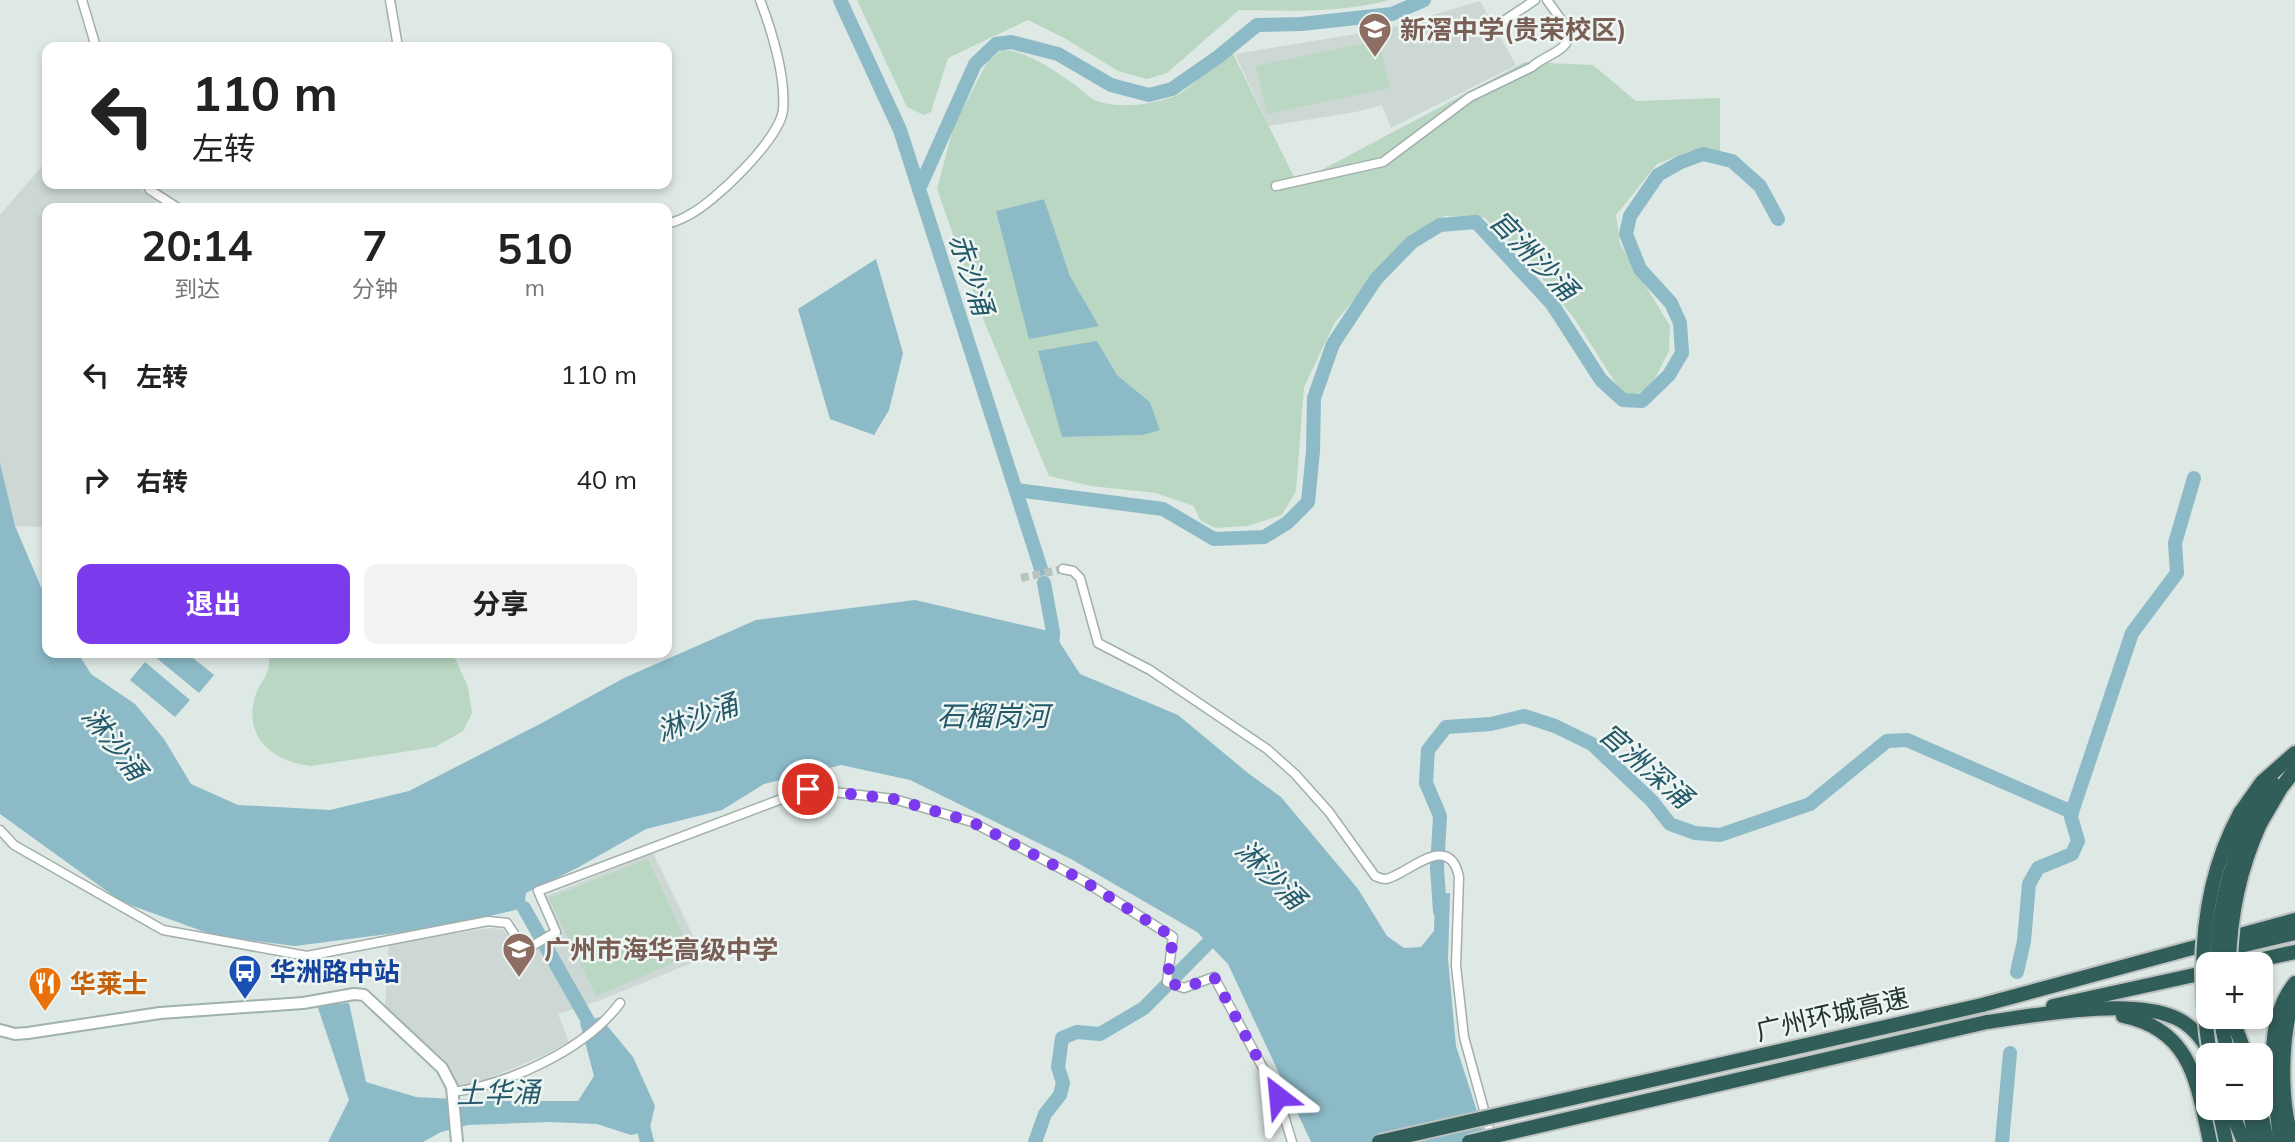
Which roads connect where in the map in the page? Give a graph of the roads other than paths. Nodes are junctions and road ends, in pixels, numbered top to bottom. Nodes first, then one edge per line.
1 (82, 0) edge
2 (390, 0) edge
3 (760, 0) edge
4 (1535, 0) edge
5 (1547, 0) edge
6 (1505, 20) dead end
7 (95, 42) edge
8 (397, 42) edge
9 (1276, 186) dead end
10 (150, 189) edge
11 (170, 203) edge
12 (672, 222) edge
13 (1063, 569) dead end
14 (2295, 754) edge
15 (2295, 771) edge
16 (2250, 818) junction
17 (0, 830) edge
18 (2295, 920) edge
19 (2295, 933) edge
20 (2295, 951) edge
21 (2218, 952) edge
22 (2230, 952) edge
23 (2273, 956) edge
24 (2196, 975) edge
25 (2295, 983) edge
26 (2295, 997) edge
27 (620, 1003) dead end
28 (1982, 1005) junction
29 (2056, 1014) junction
30 (1987, 1022) junction
31 (0, 1030) edge
32 (2203, 1043) edge
33 (2209, 1043) edge
34 (453, 1095) junction
35 (2221, 1120) edge
36 (2235, 1120) edge
37 (2240, 1120) edge
38 (2251, 1120) edge
39 (2262, 1120) edge
40 (457, 1139) edge
41 (1292, 1142) edge
42 (1379, 1142) edge
43 (1469, 1142) edge
44 (1493, 1142) edge
45 (2210, 1142) edge
46 (2226, 1142) edge
47 (2245, 1142) edge
48 (2256, 1142) edge
49 (2267, 1142) edge
50 (2280, 1142) edge
51 (2294, 1142) edge

1 - 7 street
2 - 8 street
3 - 12 street
4 - 6 street
5 - 9 street
10 - 11 street
13 - 44 street
14 - 16 highway
15 - 16 highway
16 - 21 highway, bridge
16 - 22 highway, bridge
16 - 33 highway, bridge
17 - 41 street
18 - 28 highway
19 - 28 highway, 广州环城高速
20 - 23 highway
24 - 30 highway, 广州环城高速
25 - 50 highway
26 - 51 highway
27 - 34 street
28 - 42 highway, 广州环城高速, bridge
29 - 30 highway
29 - 32 highway
29 - 45 highway
30 - 43 highway, 广州环城高速, bridge
31 - 34 main road
34 - 40 main road
35 - 46 highway
36 - 47 highway
37 - 47 highway
38 - 48 highway
39 - 49 highway

